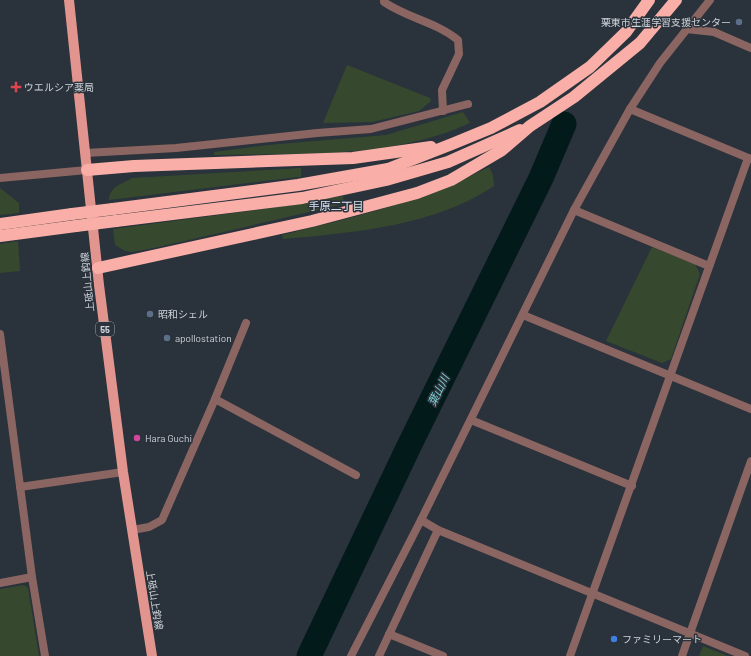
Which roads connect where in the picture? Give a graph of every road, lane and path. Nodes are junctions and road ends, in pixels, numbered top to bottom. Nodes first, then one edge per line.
1 (69, 0) edge
2 (384, 0) edge
3 (649, 0) edge
4 (676, 0) edge
5 (710, 0) edge
6 (686, 29) junction
7 (751, 48) edge
8 (468, 104) dead end
9 (630, 109) junction
10 (443, 111) junction
11 (530, 126) junction
12 (452, 144) junction
13 (85, 153) junction
14 (749, 158) edge
15 (87, 170) junction
16 (0, 178) edge
17 (574, 210) junction
18 (0, 224) edge
19 (0, 236) edge
20 (709, 266) junction
21 (98, 268) junction
22 (523, 315) junction
23 (246, 324) dead end
24 (0, 334) edge
25 (670, 376) junction
26 (215, 399) junction
27 (751, 409) edge
28 (471, 420) junction
29 (751, 461) edge
30 (123, 472) junction
31 (356, 475) dead end
32 (632, 486) junction
33 (20, 487) junction
34 (421, 520) junction
35 (132, 530) junction
36 (438, 530) junction
37 (32, 577) junction
38 (0, 583) edge
39 (594, 593) junction
40 (389, 634) junction
41 (690, 634) junction
42 (45, 656) edge
43 (152, 656) edge
44 (351, 656) edge
45 (379, 656) edge
46 (443, 656) edge
47 (570, 656) edge
48 (682, 656) edge
49 (745, 656) edge

1 - 13 main road, 上砥山上鈎線 / 55
2 - 10 street
3 - 12 highway
4 - 11 highway
5 - 6 street
6 - 7 street
6 - 9 street
8 - 10 street
9 - 14 street
9 - 17 street
10 - 13 street
11 - 19 highway, bridge
11 - 21 highway
12 - 15 highway
12 - 18 highway, bridge
13 - 15 main road, 上砥山上鈎線 / 55
14 - 20 street
15 - 16 street
15 - 21 main road, 上砥山上鈎線 / 55
17 - 20 street
17 - 22 street
20 - 25 street
21 - 30 main road, 上砥山上鈎線 / 55
22 - 25 street
22 - 28 street
23 - 26 street
24 - 33 street
25 - 27 street
25 - 32 street
26 - 31 street
26 - 35 street
28 - 32 street
28 - 34 street
29 - 41 street
30 - 33 street
30 - 35 main road, 上砥山上鈎線 / 55
32 - 39 street
33 - 37 street
34 - 36 street
34 - 44 street
35 - 43 main road, 上砥山上鈎線 / 55
36 - 39 street
36 - 40 street
37 - 38 street
37 - 42 street
39 - 41 street
39 - 47 street
40 - 45 street
40 - 46 street
41 - 48 street
41 - 49 street

